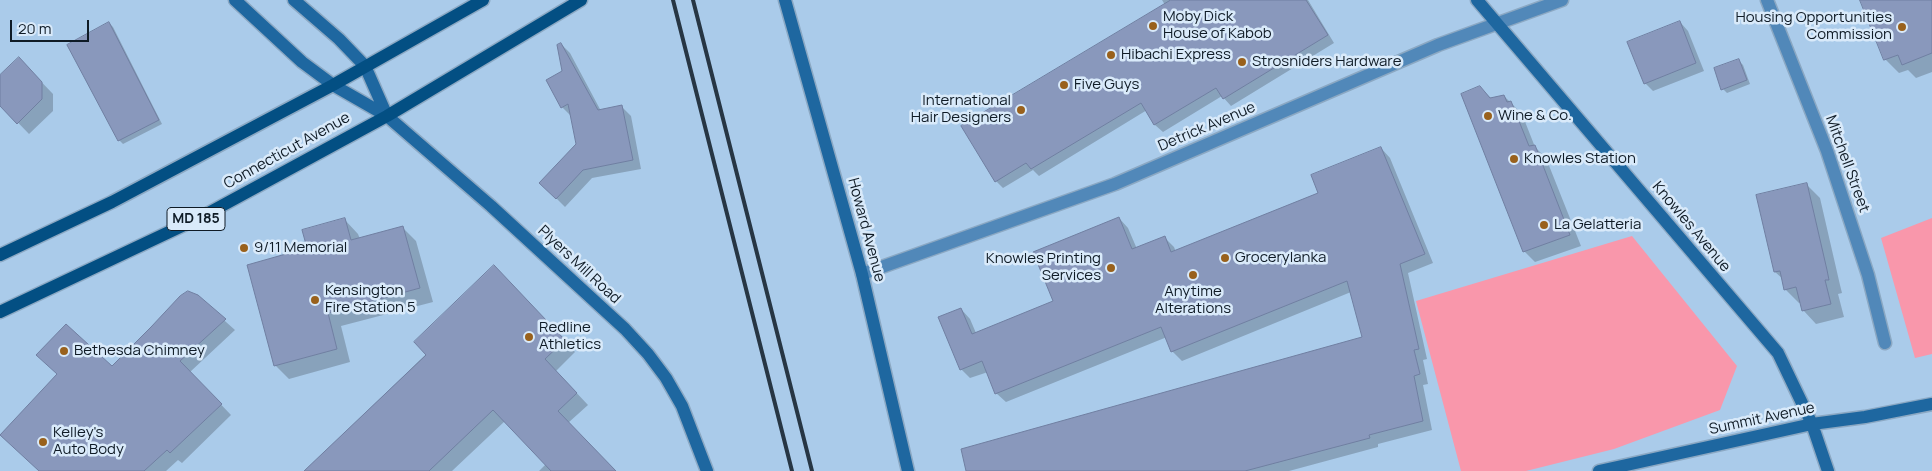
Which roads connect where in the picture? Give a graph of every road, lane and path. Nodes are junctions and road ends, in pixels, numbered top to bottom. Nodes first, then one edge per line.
1 (235, 0) edge
2 (294, 0) edge
3 (483, 0) edge
4 (581, 0) edge
5 (785, 0) edge
6 (1477, 0) edge
7 (1562, 0) edge
8 (1767, 0) edge
9 (1497, 25) junction
10 (365, 66) junction
11 (333, 85) junction
12 (387, 116) junction
13 (0, 255) edge
14 (862, 274) junction
15 (0, 312) edge
16 (1885, 343) dead end
17 (1932, 404) edge
18 (1812, 424) junction
19 (708, 471) edge
20 (908, 471) edge
21 (1599, 471) edge
22 (1828, 471) edge

1 - 11 street, Plyers Mill Road
2 - 10 street, Plyers Mill Road
3 - 10 main road
4 - 12 main road, Connecticut Avenue / MD 185
5 - 14 street, Howard Avenue
6 - 9 street, Knowles Avenue
7 - 9 street, Detrick Avenue
8 - 16 street, Mitchell Street
9 - 14 street, Detrick Avenue
9 - 18 street, Knowles Avenue
10 - 11 main road
10 - 12 street, Plyers Mill Road
11 - 12 street, Plyers Mill Road
11 - 13 main road
12 - 15 main road, Connecticut Avenue / MD 185
12 - 19 street, Plyers Mill Road
14 - 20 street, Howard Avenue
17 - 18 street, Summit Avenue
18 - 21 street, Summit Avenue
18 - 22 street, Knowles Avenue

